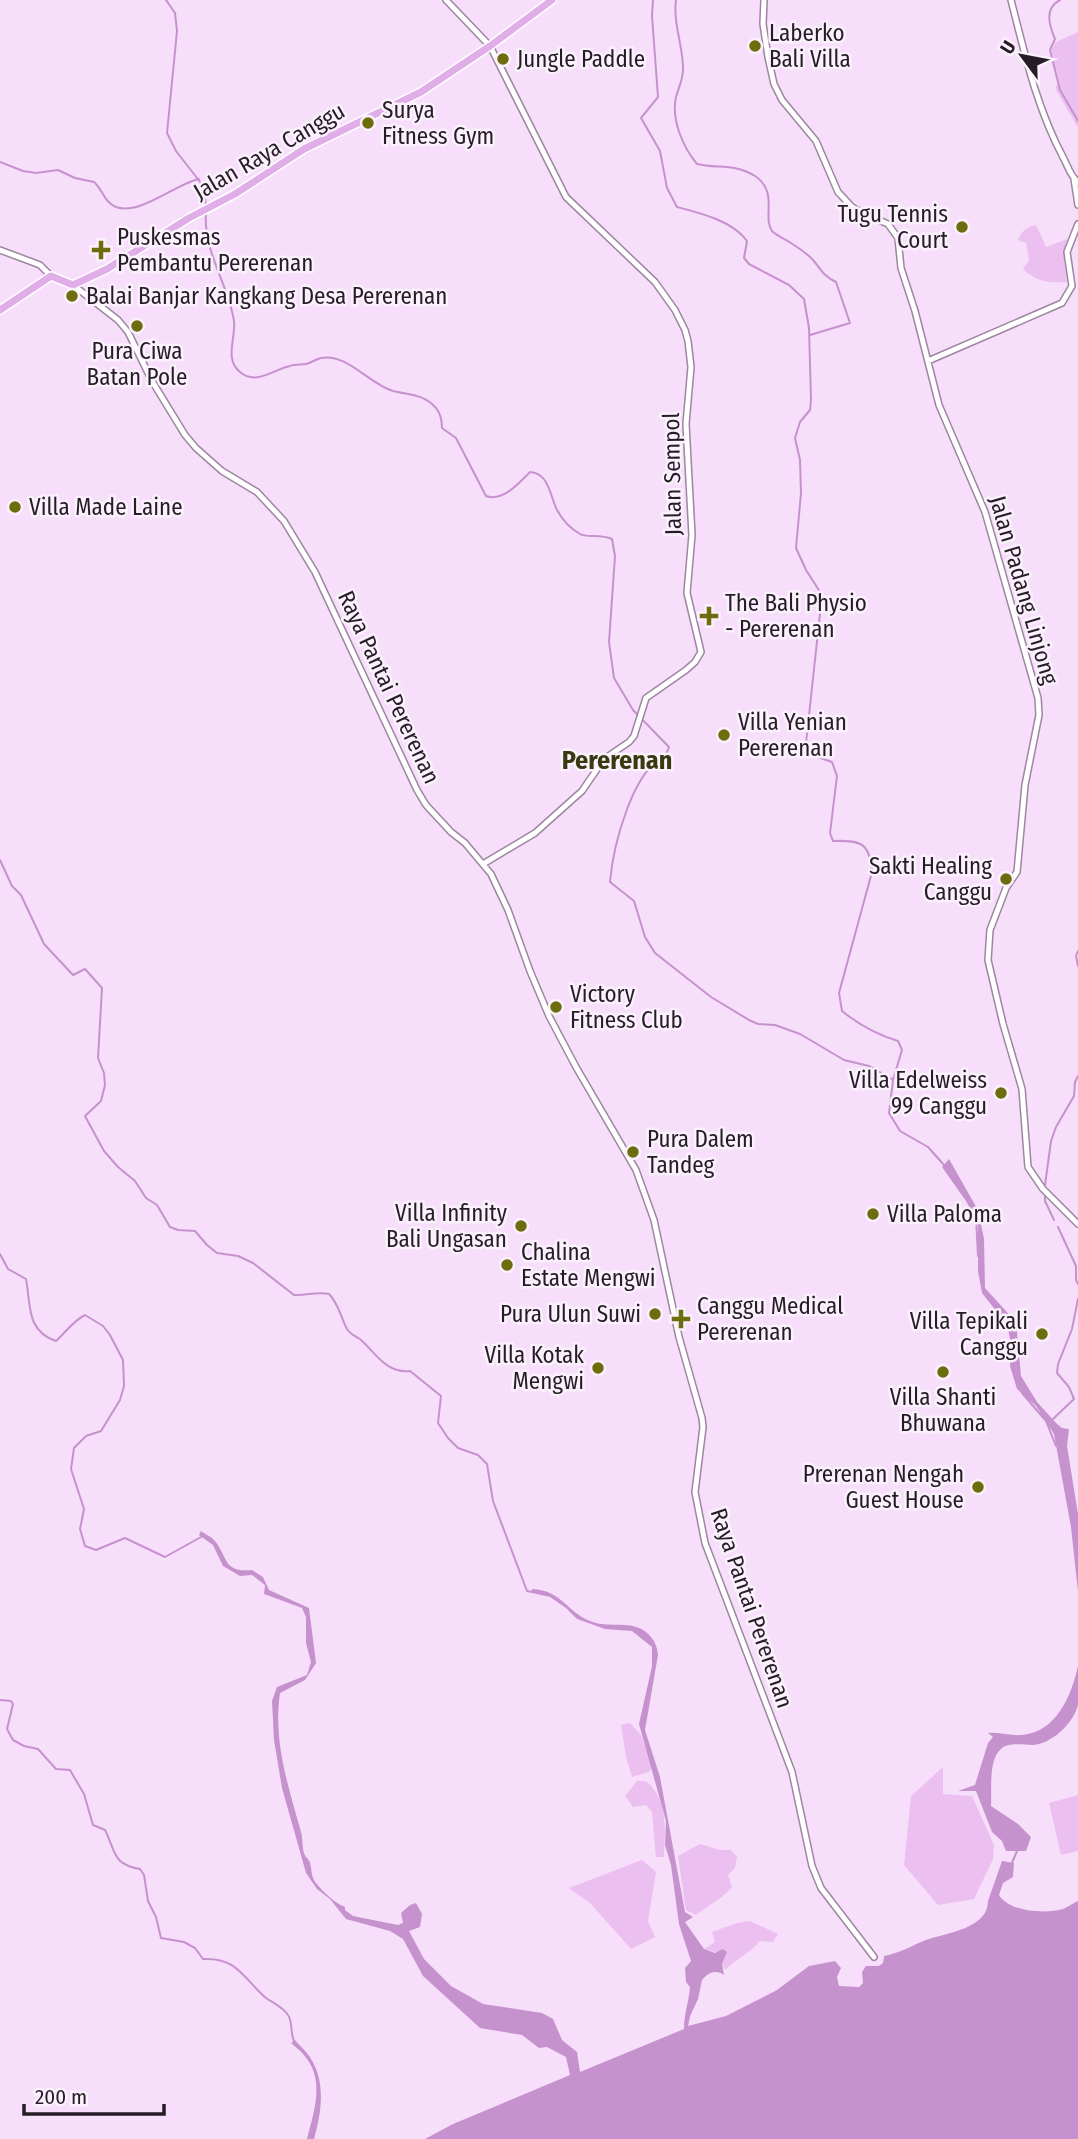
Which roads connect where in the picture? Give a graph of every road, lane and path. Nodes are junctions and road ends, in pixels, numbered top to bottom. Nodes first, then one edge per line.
1 (446, 0) edge
2 (552, 0) edge
3 (764, 0) edge
4 (1011, 0) edge
5 (490, 46) junction
6 (1076, 180) edge
7 (1078, 205) edge
8 (1078, 224) edge
9 (0, 250) edge
10 (51, 276) junction
11 (82, 283) junction
12 (73, 285) junction
13 (86, 296) junction
14 (0, 310) edge
15 (928, 361) junction
16 (483, 864) junction
17 (1078, 1224) edge
18 (874, 1957) dead end

1 - 5 street
2 - 5 main road, Jalan Raya Canggu
3 - 15 street, Jalan Padang Linjong
4 - 6 street
5 - 11 main road, Jalan Raya Canggu
5 - 16 street, Jalan Sempol
6 - 7 street
8 - 15 street
9 - 10 street
10 - 12 main road
10 - 14 main road
11 - 12 main road, Jalan Raya Canggu
11 - 13 street
12 - 13 street, Raya Pantai Pererenan
13 - 16 street, Raya Pantai Pererenan
15 - 17 street, Jalan Padang Linjong
16 - 18 street, Raya Pantai Pererenan

